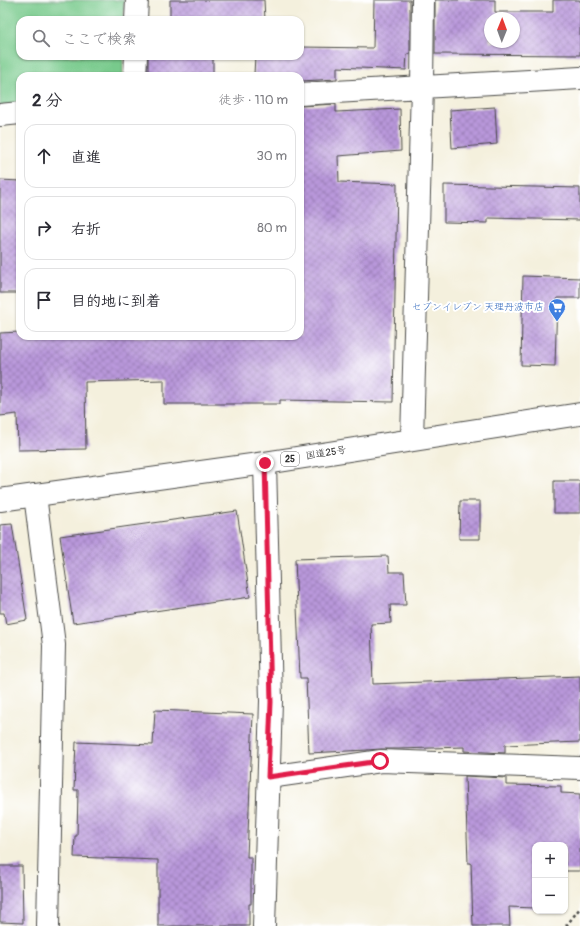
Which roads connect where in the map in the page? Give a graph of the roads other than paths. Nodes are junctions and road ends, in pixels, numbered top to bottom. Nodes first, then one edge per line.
1 (137, 0) edge
2 (422, 0) edge
3 (136, 16) edge
4 (136, 60) edge
5 (135, 72) edge
6 (580, 78) edge
7 (422, 87) junction
8 (304, 94) edge
9 (16, 113) edge
10 (0, 115) edge
11 (580, 414) edge
12 (412, 439) junction
13 (265, 463) junction
14 (36, 495) junction
15 (0, 500) edge
16 (580, 768) edge
17 (268, 777) junction
18 (48, 926) edge
19 (264, 926) edge

1 - 3 main road
2 - 7 main road
4 - 5 main road
6 - 7 main road
7 - 8 main road
7 - 12 main road
9 - 10 main road
11 - 12 main road, 国道25号 / 25
12 - 13 main road, 国道25号 / 25
13 - 14 main road, 国道25号 / 25
13 - 17 main road
14 - 15 main road, 国道25号 / 25
14 - 18 main road
16 - 17 main road
17 - 19 main road

